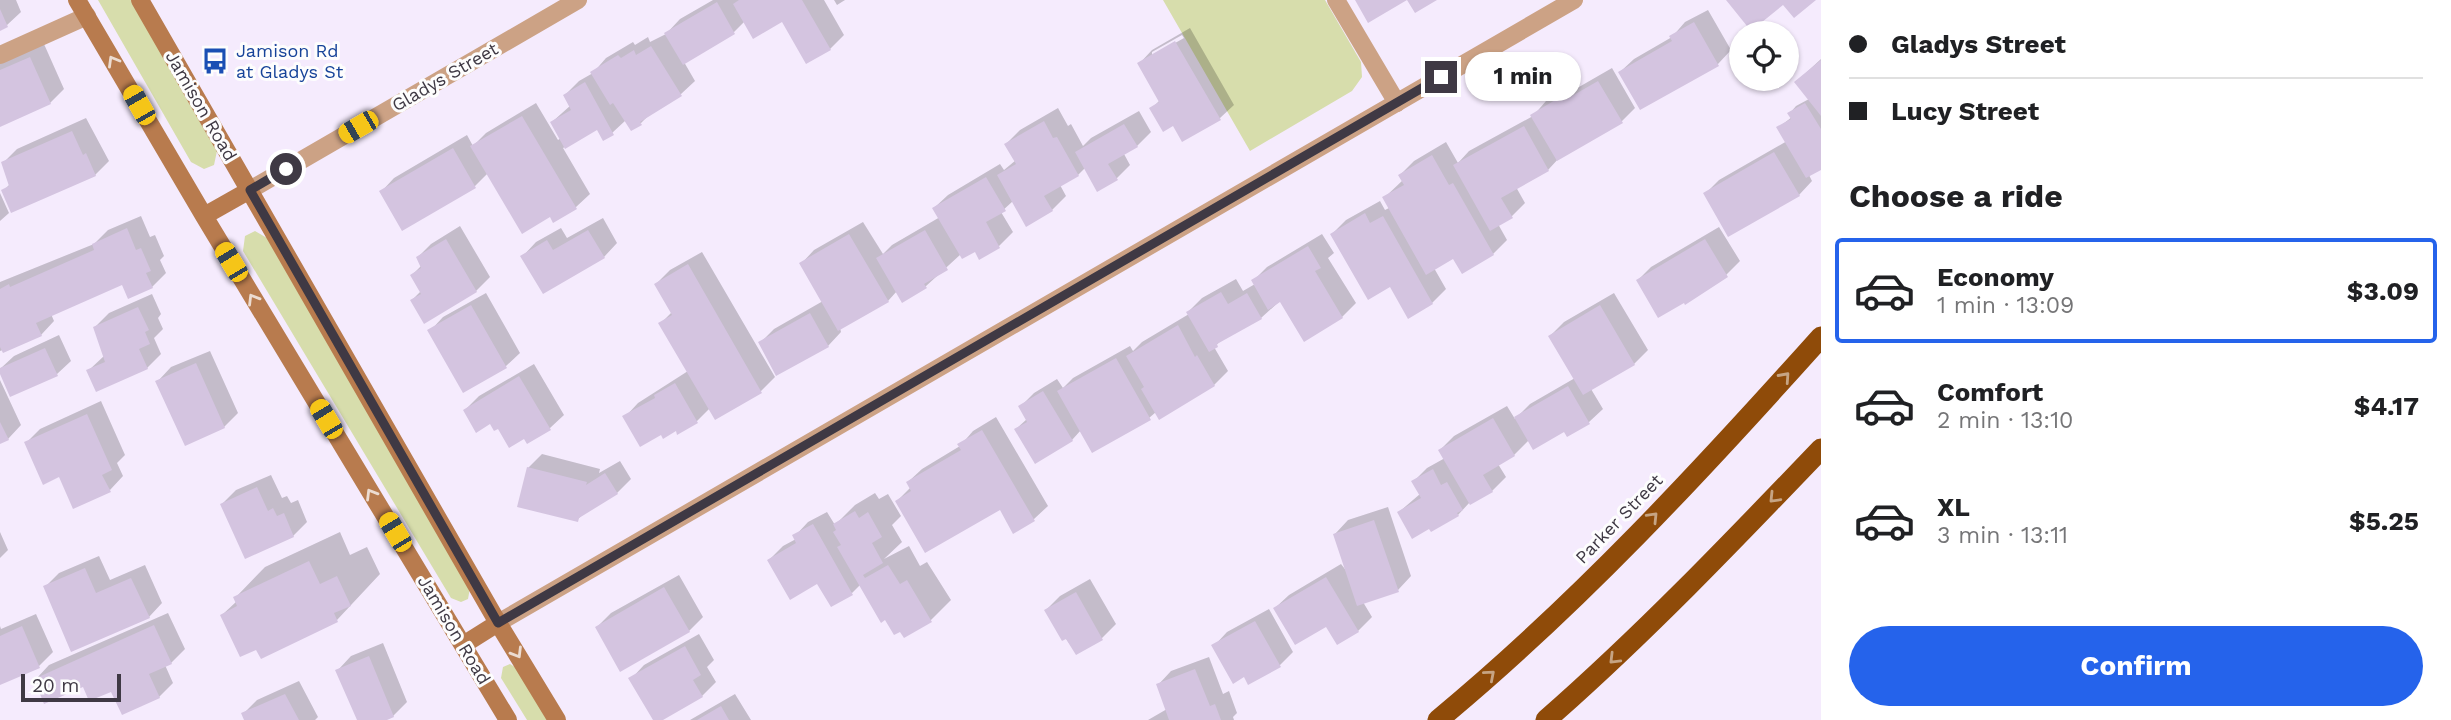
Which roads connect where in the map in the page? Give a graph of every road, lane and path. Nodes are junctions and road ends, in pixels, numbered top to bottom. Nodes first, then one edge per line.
1 (77, 0) edge
2 (140, 0) edge
3 (578, 0) edge
4 (1336, 0) edge
5 (1574, 0) edge
6 (87, 16) junction
7 (0, 55) edge
8 (1396, 103) junction
9 (250, 190) junction
10 (204, 216) junction
11 (1821, 337) edge
12 (1821, 449) edge
13 (498, 623) junction
14 (463, 645) junction
15 (508, 720) edge
16 (557, 720) edge
17 (1438, 720) edge
18 (1546, 720) edge

1 - 6 main road, Jamison Road
2 - 9 main road, Jamison Road
3 - 9 street, Gladys Street
4 - 8 street
5 - 8 street
6 - 7 street
10 -> 6 main road, Jamison Road
8 - 13 street
9 - 10 main road, Gladys Street
9 - 13 main road, Jamison Road
14 -> 10 main road, Jamison Road
17 -> 11 highway, Parker Street
12 -> 18 highway
13 - 14 main road
13 -> 16 main road, Jamison Road
14 - 15 main road, Jamison Road

